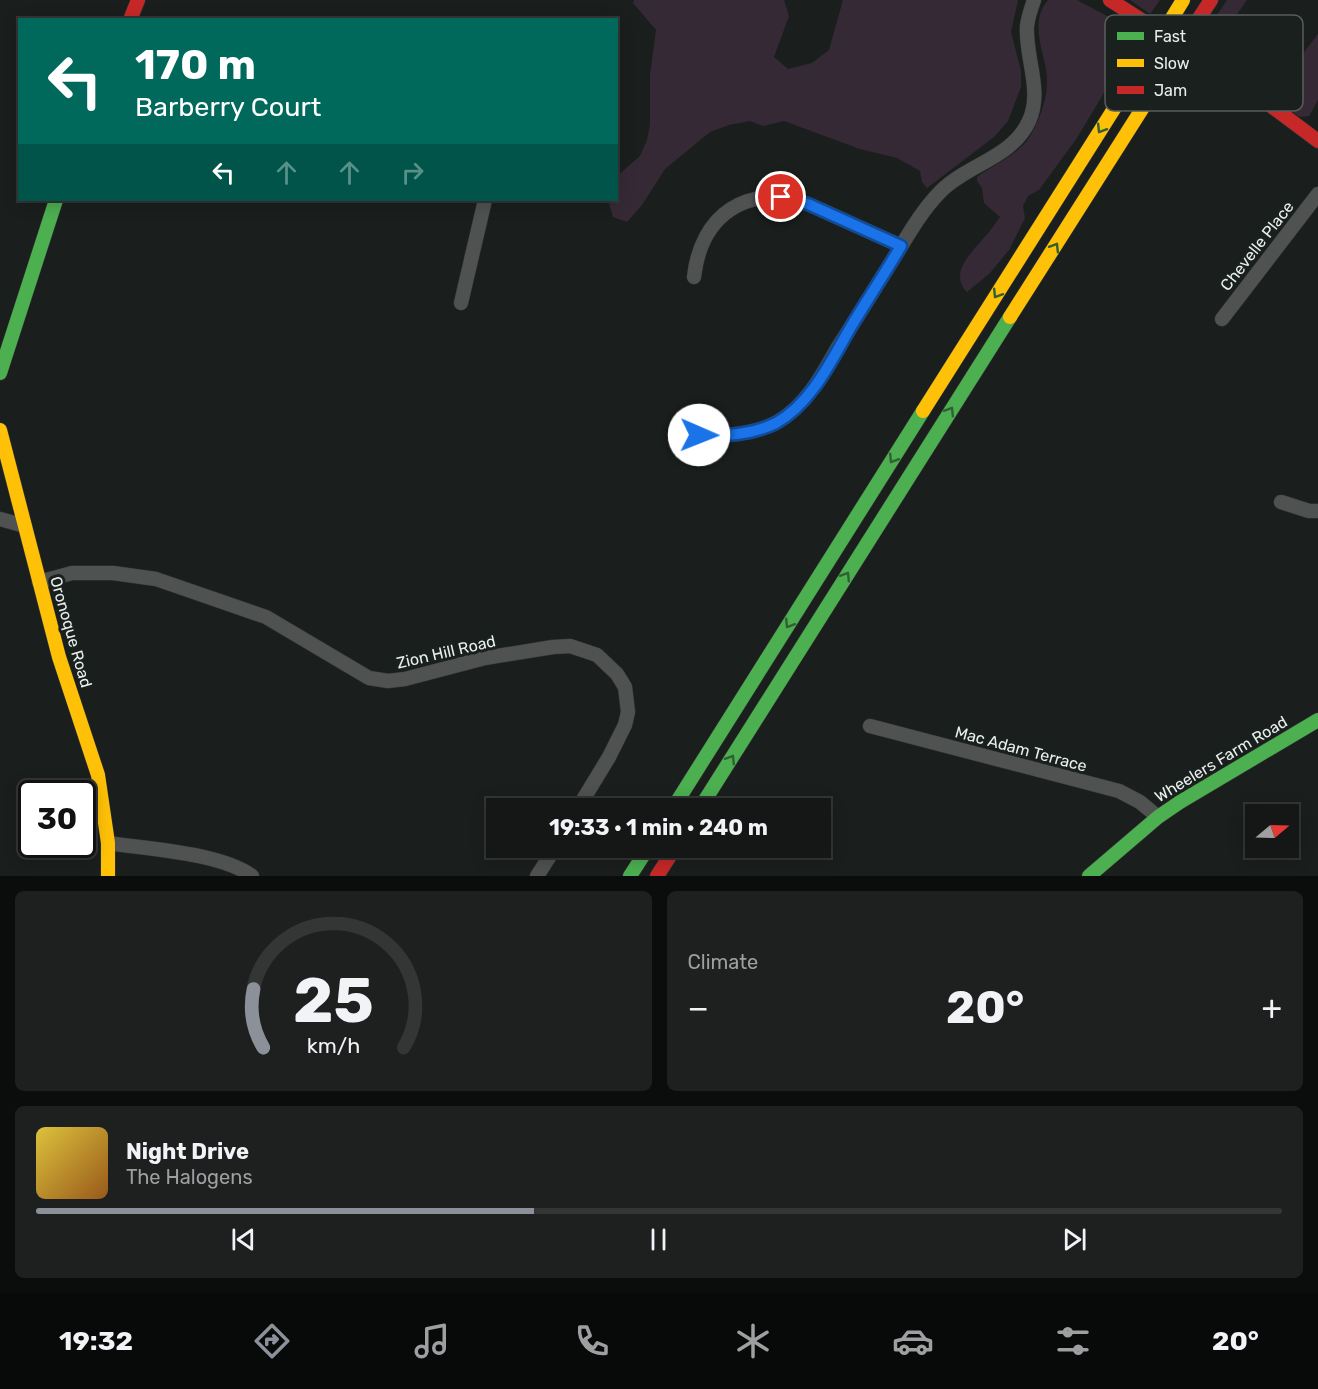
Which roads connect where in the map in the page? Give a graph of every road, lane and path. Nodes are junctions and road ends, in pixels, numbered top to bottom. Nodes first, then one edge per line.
1 (138, 0) edge
2 (1034, 0) edge
3 (1110, 0) edge
4 (1183, 0) edge
5 (1210, 0) edge
6 (1134, 15) edge
7 (1174, 15) edge
8 (1201, 15) edge
9 (131, 18) edge
10 (1113, 111) edge
11 (1140, 111) edge
12 (1279, 111) edge
13 (1318, 141) edge
14 (1318, 194) edge
15 (56, 201) edge
16 (485, 201) edge
17 (901, 246) junction
18 (694, 277) dead end
19 (461, 303) dead end
20 (1222, 319) dead end
21 (0, 373) edge
22 (0, 430) edge
23 (699, 435) dead end
24 (1281, 502) dead end
25 (1318, 511) edge
26 (0, 519) edge
27 (25, 526) junction
28 (39, 582) junction
29 (1318, 720) edge
30 (870, 726) dead end
31 (584, 798) edge
32 (679, 798) edge
33 (706, 798) edge
34 (1158, 818) junction
35 (108, 843) junction
36 (549, 858) edge
37 (642, 858) edge
38 (669, 858) edge
39 (108, 876) edge
40 (252, 876) edge
41 (537, 876) edge
42 (630, 876) edge
43 (657, 876) edge
44 (1089, 876) edge

1 - 9 main road
2 - 17 street
3 - 6 main road
4 -> 7 main road, bridge
8 -> 5 main road, bridge
10 -> 32 main road, bridge
33 -> 11 main road, bridge
12 - 13 main road
14 - 20 street, Chevelle Place
15 - 21 main road
16 - 19 street
17 - 18 street
17 - 23 street
22 - 27 main road, Oronoque Road
24 - 25 street
26 - 27 street
27 - 28 main road, Oronoque Road
28 - 31 street, Zion Hill Road
28 - 35 main road, Oronoque Road
29 - 34 main road, Wheelers Farm Road
30 - 34 street, Mac Adam Terrace
34 - 44 main road, Wheelers Farm Road
35 - 39 main road, Oronoque Road
35 - 40 street
36 - 41 street
37 - 42 main road
38 - 43 main road

